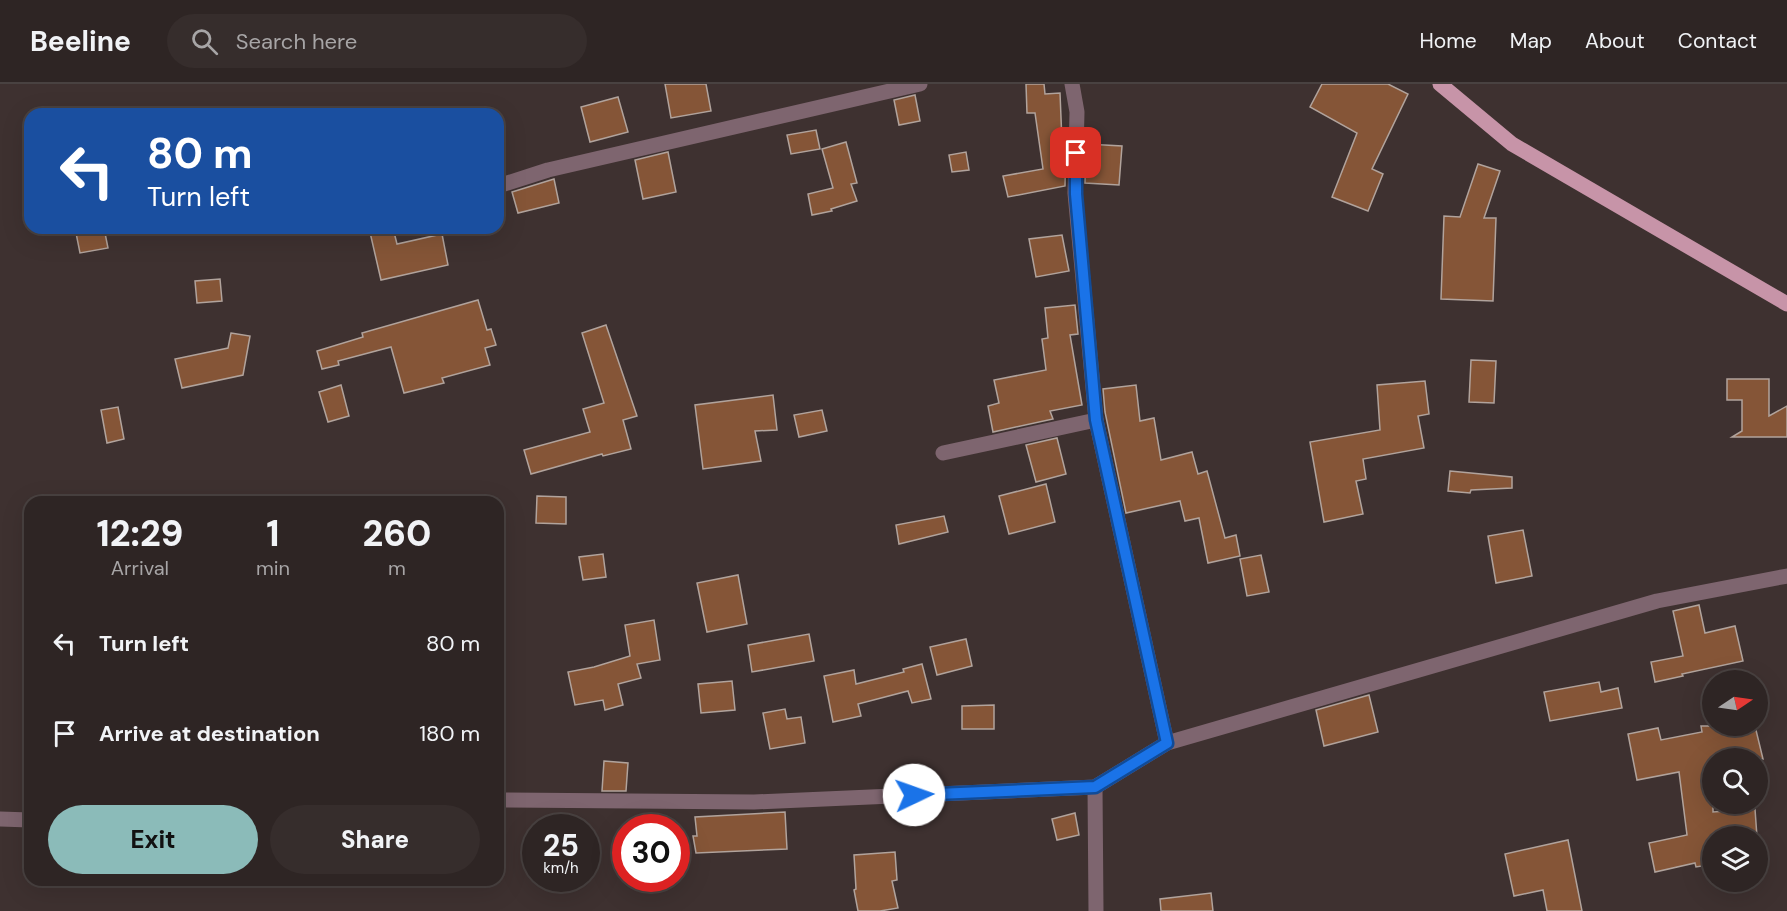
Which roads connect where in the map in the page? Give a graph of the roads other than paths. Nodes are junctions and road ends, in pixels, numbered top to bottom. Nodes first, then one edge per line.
1 (920, 84) edge
2 (1072, 84) edge
3 (1440, 84) edge
4 (504, 184) edge
5 (1787, 304) edge
6 (1096, 420) junction
7 (943, 453) dead end
8 (1787, 576) edge
9 (1167, 743) junction
10 (1095, 787) junction
11 (504, 800) edge
12 (0, 819) edge
13 (24, 820) edge
14 (1096, 911) edge

1 - 4 street
2 - 6 street
3 - 5 main road
6 - 7 street
6 - 9 street
8 - 9 street
9 - 10 street
10 - 11 street
10 - 14 street
12 - 13 street

